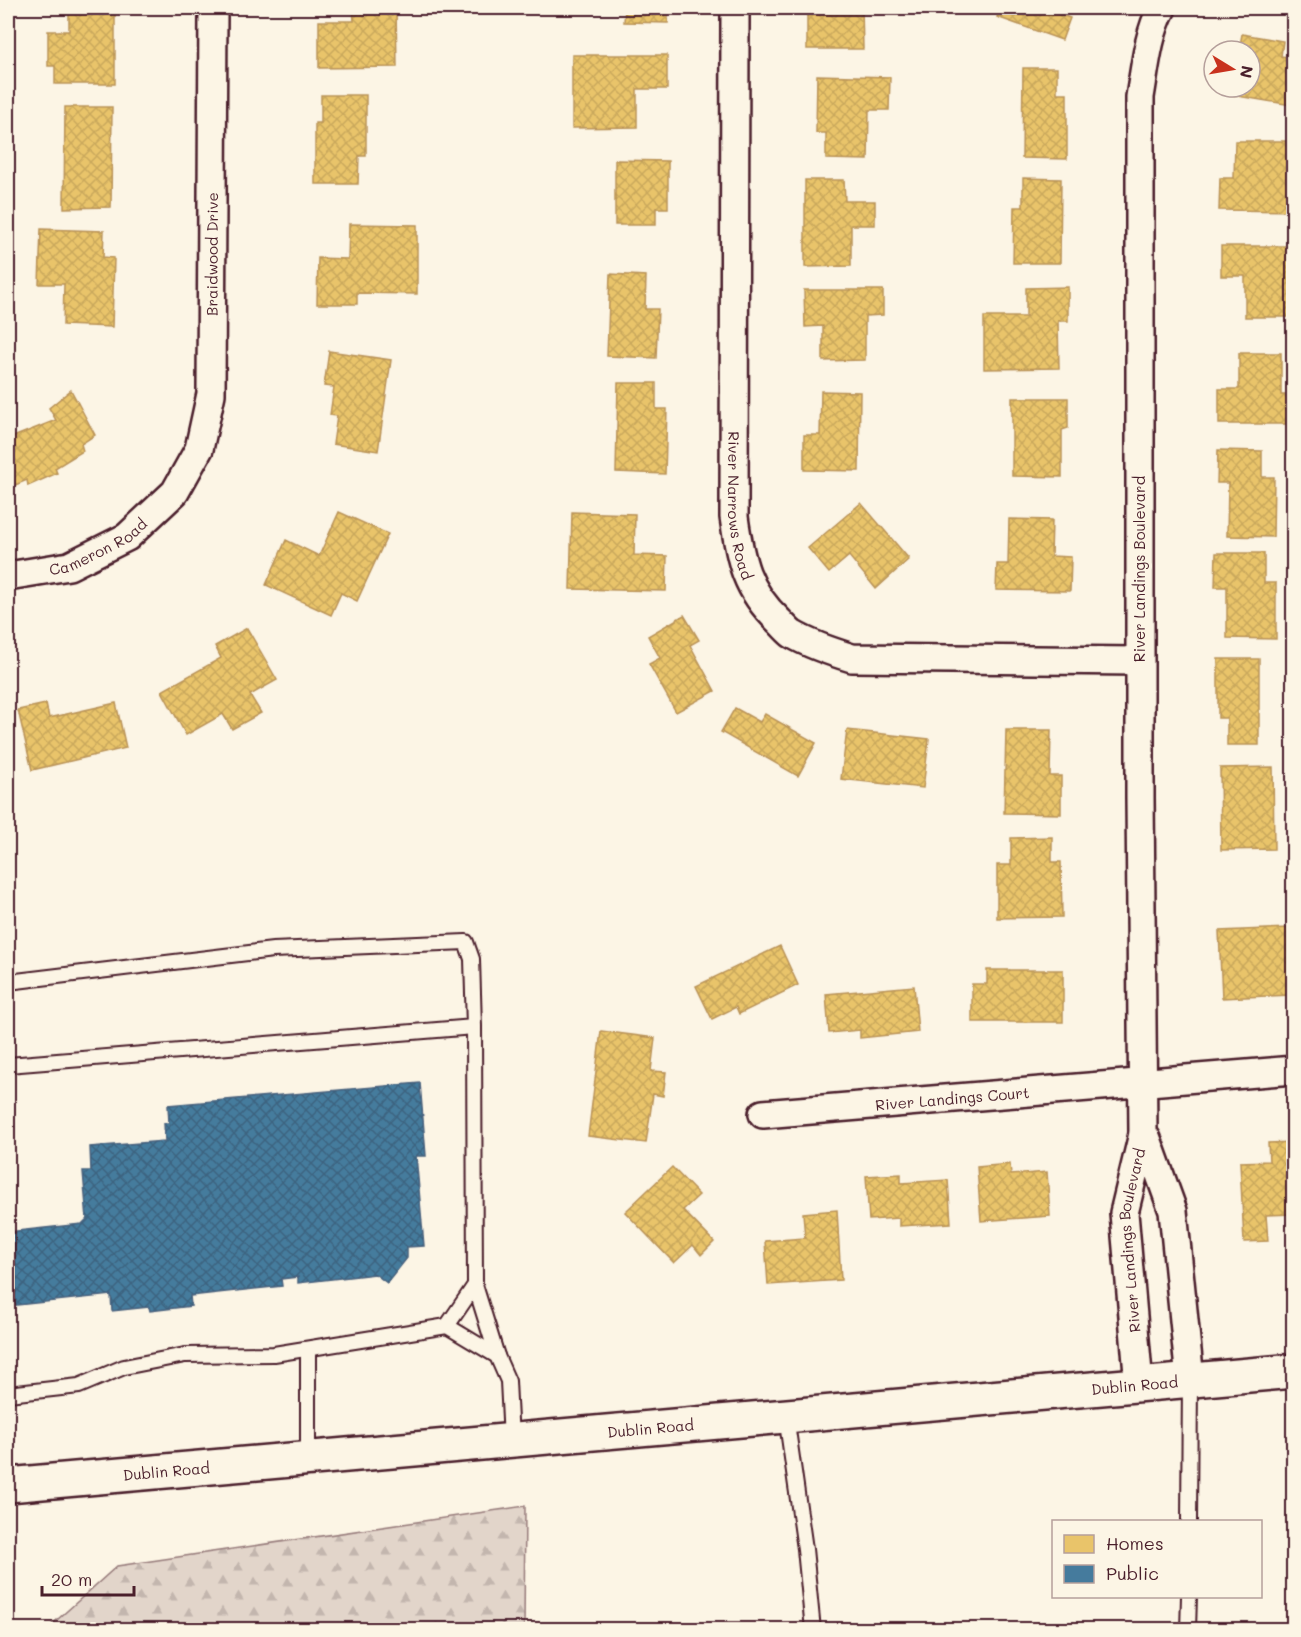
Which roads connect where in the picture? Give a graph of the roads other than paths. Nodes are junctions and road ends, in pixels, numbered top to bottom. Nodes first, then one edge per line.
1 (213, 8) edge
2 (735, 8) edge
3 (1162, 8) edge
4 (175, 492) joint
5 (8, 576) edge
6 (1139, 661) junction
7 (8, 982) edge
8 (474, 1027) junction
9 (8, 1065) edge
10 (1293, 1070) edge
11 (1143, 1084) junction
12 (763, 1114) dead end
13 (1143, 1134) junction
14 (476, 1285) junction
15 (447, 1326) junction
16 (308, 1349) junction
17 (497, 1356) junction
18 (1293, 1371) edge
19 (1190, 1380) junction
20 (1139, 1385) junction
21 (8, 1394) edge
22 (786, 1416) junction
23 (512, 1440) junction
24 (308, 1458) junction
25 (8, 1485) edge
26 (1189, 1520) edge
27 (1189, 1598) edge
28 (813, 1629) edge
29 (1188, 1629) edge

1 - 4 street, Braidwood Drive
2 - 6 street, River Narrows Road
3 - 6 street, River Landings Boulevard
4 - 5 street, Cameron Road
6 - 11 street, River Landings Boulevard
7 - 8 lane
8 - 9 lane
8 - 14 lane
10 - 11 street, River Landings Court
11 - 12 street, River Landings Court
11 - 13 street, River Landings Boulevard
13 - 19 street, River Landings Boulevard
13 - 20 street, River Landings Boulevard
14 - 15 lane
14 - 17 lane
15 - 16 lane
15 - 17 lane
16 - 21 lane
16 - 24 lane
17 - 23 lane
18 - 19 main road, Dublin Road
19 - 20 main road, Dublin Road
19 - 26 lane
20 - 22 main road, Dublin Road
22 - 23 main road, Dublin Road
22 - 28 lane
23 - 24 main road, Dublin Road
24 - 25 main road, Dublin Road
27 - 29 lane

